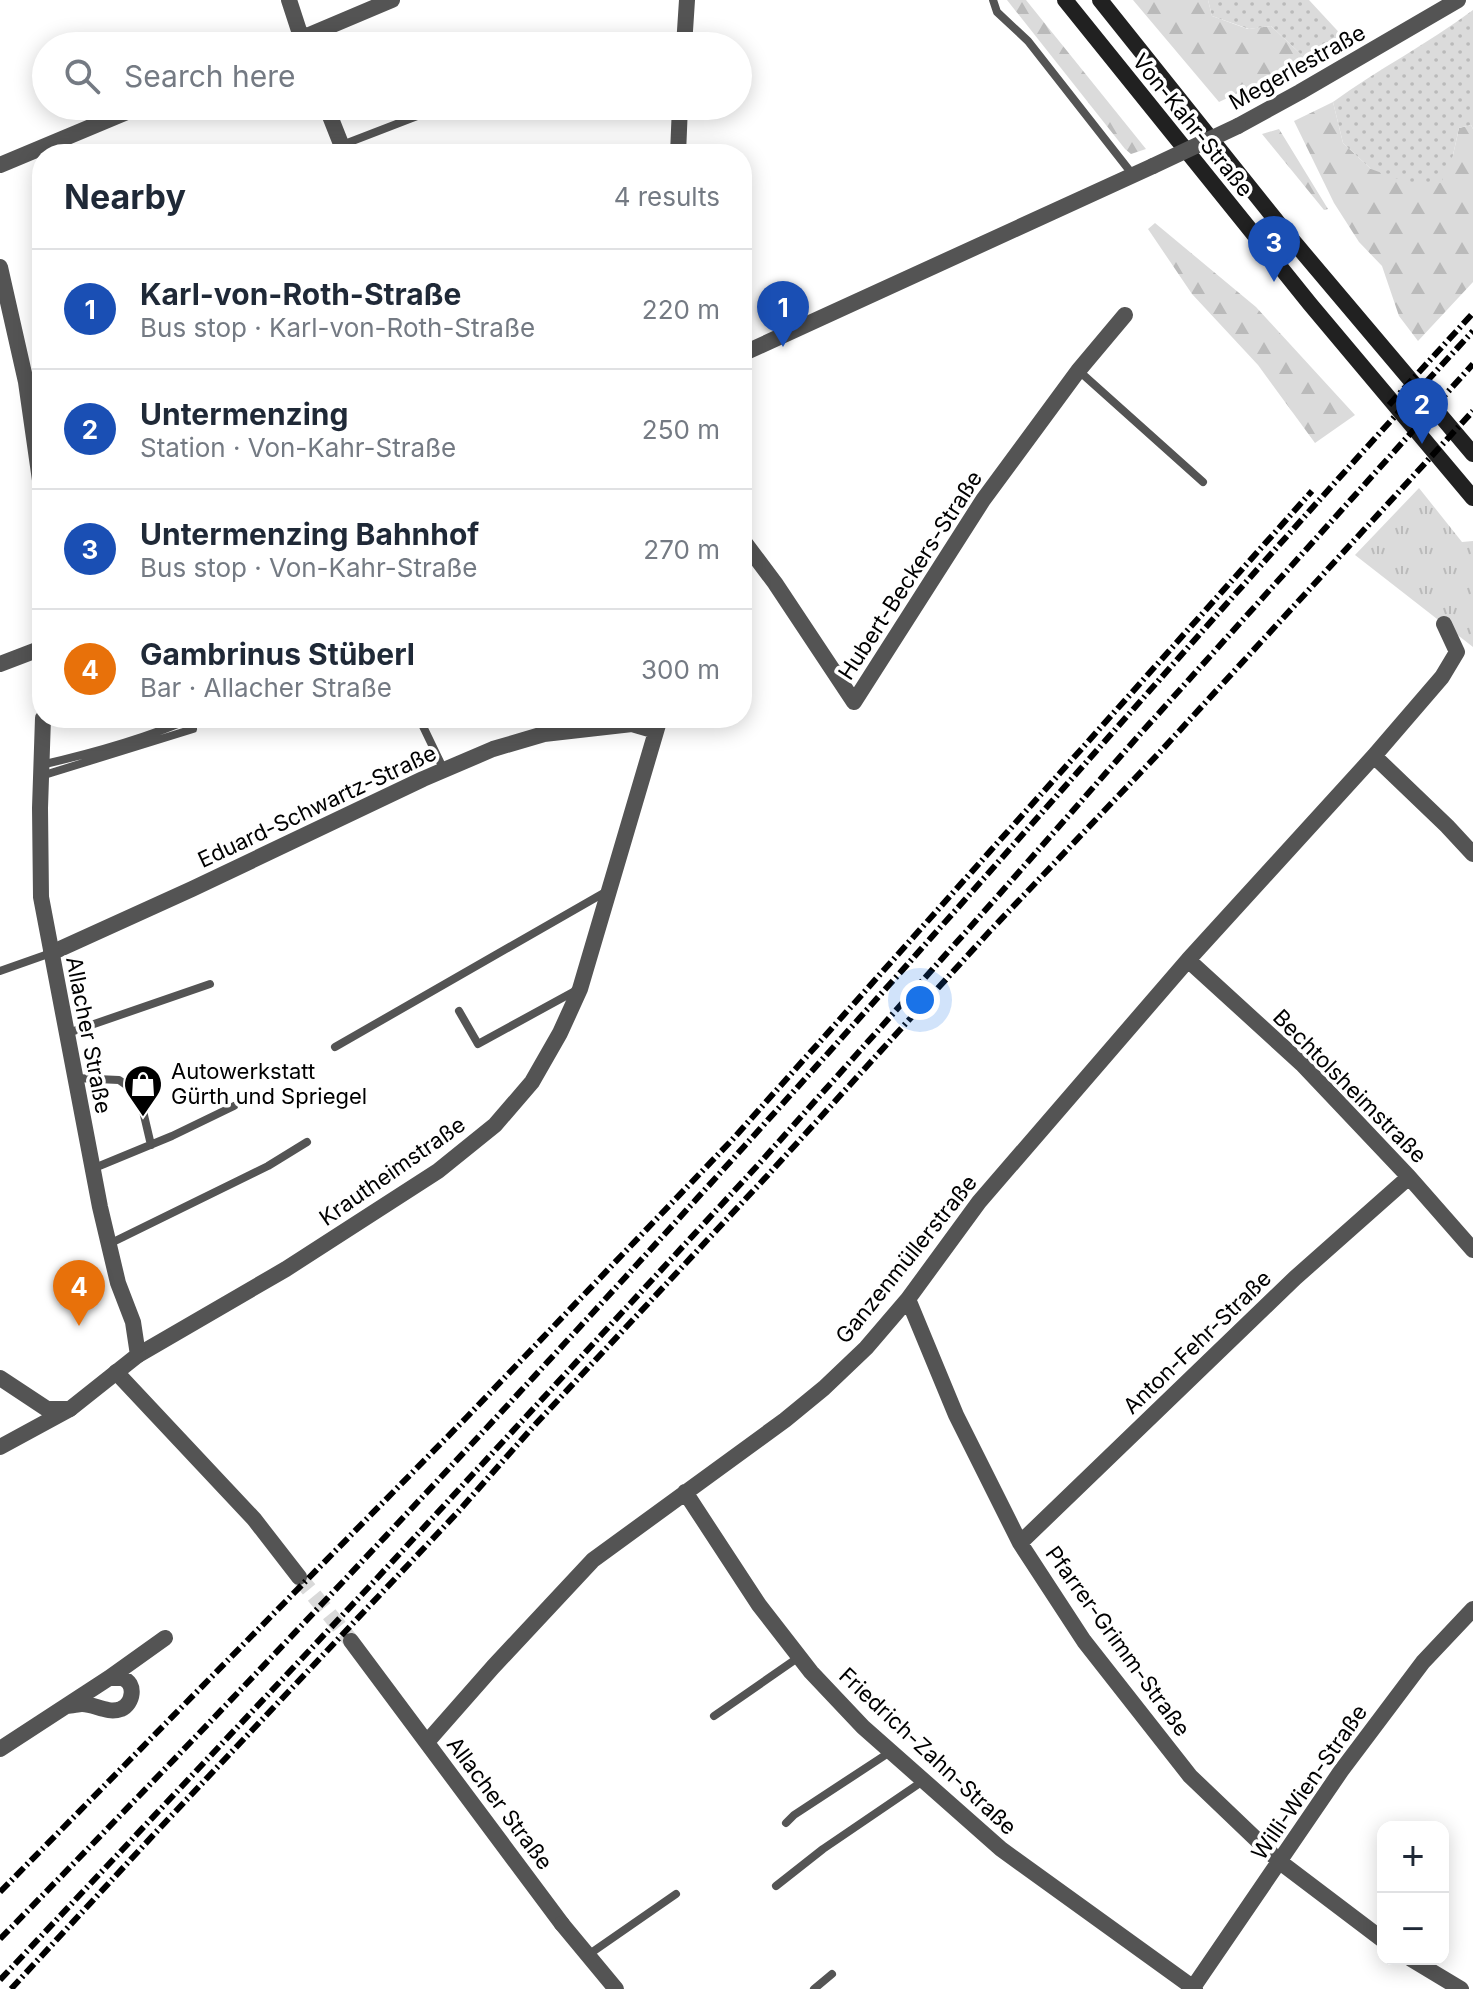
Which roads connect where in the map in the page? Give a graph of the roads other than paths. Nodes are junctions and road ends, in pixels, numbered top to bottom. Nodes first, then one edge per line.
1 (289, 0) edge
2 (392, 0) edge
3 (687, 0) edge
4 (993, 0) edge
5 (1065, 0) edge
6 (1100, 0) edge
7 (1458, 0) edge
8 (299, 32) edge
9 (323, 32) edge
10 (685, 32) edge
11 (108, 120) edge
12 (331, 120) edge
13 (411, 120) edge
14 (679, 120) edge
15 (50, 144) edge
16 (341, 144) edge
17 (357, 144) edge
18 (678, 144) edge
19 (32, 152) edge
20 (0, 165) edge
21 (1133, 175) junction
22 (0, 267) edge
23 (1125, 315) dead end
24 (752, 349) edge
25 (1078, 371) junction
26 (32, 424) edge
27 (1473, 454) edge
28 (1203, 482) dead end
29 (1473, 498) edge
30 (752, 553) edge
31 (1444, 624) dead end
32 (32, 652) edge
33 (0, 664) edge
34 (43, 728) edge
35 (165, 728) edge
36 (424, 728) edge
37 (597, 728) edge
38 (657, 728) edge
39 (193, 729) dead end
40 (1374, 756) junction
41 (444, 770) junction
42 (41, 771) junction
43 (1473, 854) edge
44 (610, 890) junction
45 (51, 953) junction
46 (1188, 960) junction
47 (0, 971) edge
48 (210, 984) dead end
49 (580, 989) junction
50 (459, 1011) dead end
51 (67, 1033) junction
52 (335, 1047) dead end
53 (75, 1078) junction
54 (234, 1106) dead end
55 (307, 1142) dead end
56 (151, 1145) junction
57 (92, 1169) junction
58 (1409, 1177) junction
59 (109, 1244) junction
60 (1473, 1250) edge
61 (908, 1299) junction
62 (138, 1355) junction
63 (116, 1372) junction
64 (0, 1378) edge
65 (70, 1409) junction
66 (0, 1447) edge
67 (685, 1492) junction
68 (1020, 1543) junction
69 (299, 1577) tunnel mouth
70 (1473, 1609) edge
71 (165, 1638) dead end
72 (351, 1641) tunnel mouth
73 (799, 1657) junction
74 (109, 1678) junction
75 (56, 1712) junction
76 (714, 1716) dead end
77 (427, 1742) junction
78 (0, 1749) edge
79 (891, 1752) junction
80 (923, 1780) junction
81 (786, 1823) dead end
82 (1280, 1862) junction
83 (776, 1886) dead end
84 (676, 1894) dead end
85 (1377, 1935) edge
86 (588, 1955) junction
87 (1421, 1965) edge
88 (832, 1974) dead end
89 (616, 1989) edge
90 (814, 1989) edge
91 (1193, 1989) edge
92 (1461, 1989) edge

1 - 8 street
2 - 9 street
3 - 10 street
4 - 21 lane
5 - 29 main road, Von-Kahr-Straße
6 - 27 main road, Von-Kahr-Straße
7 - 21 street, Megerlestraße, bridge
11 - 15 street
12 - 16 street
13 - 17 lane
14 - 18 street
19 - 20 street
21 - 24 street, Megerlestraße
22 - 26 street
23 - 25 street, Hubert-Beckers-Straße
25 - 28 lane
25 - 30 street, Hubert-Beckers-Straße
31 - 40 street, Ganzenmüllerstraße
32 - 33 street
34 - 42 street, Allacher Straße
35 - 42 lane
36 - 41 lane
37 - 41 street, Eduard-Schwartz-Straße
38 - 44 street, Krautheimstraße
39 - 42 lane
40 - 43 street
40 - 46 street, Ganzenmüllerstraße
41 - 45 street, Eduard-Schwartz-Straße
42 - 45 street, Allacher Straße
44 - 49 street, Krautheimstraße
44 - 52 lane
45 - 47 lane
45 - 51 street, Allacher Straße
46 - 58 street, Bechtolsheimstraße
46 - 61 street, Ganzenmüllerstraße
48 - 51 lane
49 - 50 lane
49 - 62 street, Krautheimstraße
51 - 53 street, Allacher Straße
53 - 56 lane
53 - 57 street, Allacher Straße
54 - 56 lane
55 - 59 lane
56 - 57 lane
57 - 59 street, Allacher Straße
58 - 60 street, Bechtolsheimstraße
58 - 68 street, Anton-Fehr-Straße
59 - 62 street, Allacher Straße
61 - 67 street, Ganzenmüllerstraße
61 - 68 street, Pfarrer-Grimm-Straße
62 - 63 street, Krautheimstraße
63 - 65 street, Krautheimstraße
63 - 69 street
64 - 65 street
65 - 66 street, Krautheimstraße
67 - 73 street, Friedrich-Zahn-Straße
67 - 77 street, Ganzenmüllerstraße
68 - 82 street, Pfarrer-Grimm-Straße
70 - 82 street, Willi-Wien-Straße
71 - 74 street
72 - 77 street, Allacher Straße
73 - 76 lane
73 - 79 street, Friedrich-Zahn-Straße
74 - 75 street
74 - 75 street
75 - 78 street
77 - 86 street, Allacher Straße
79 - 80 street, Friedrich-Zahn-Straße
79 - 81 lane
80 - 83 lane
80 - 91 street, Friedrich-Zahn-Straße
82 - 85 street, Pfarrer-Grimm-Straße
82 - 91 street, Willi-Wien-Straße
84 - 86 lane
86 - 89 street, Allacher Straße
87 - 92 street
88 - 90 lane

